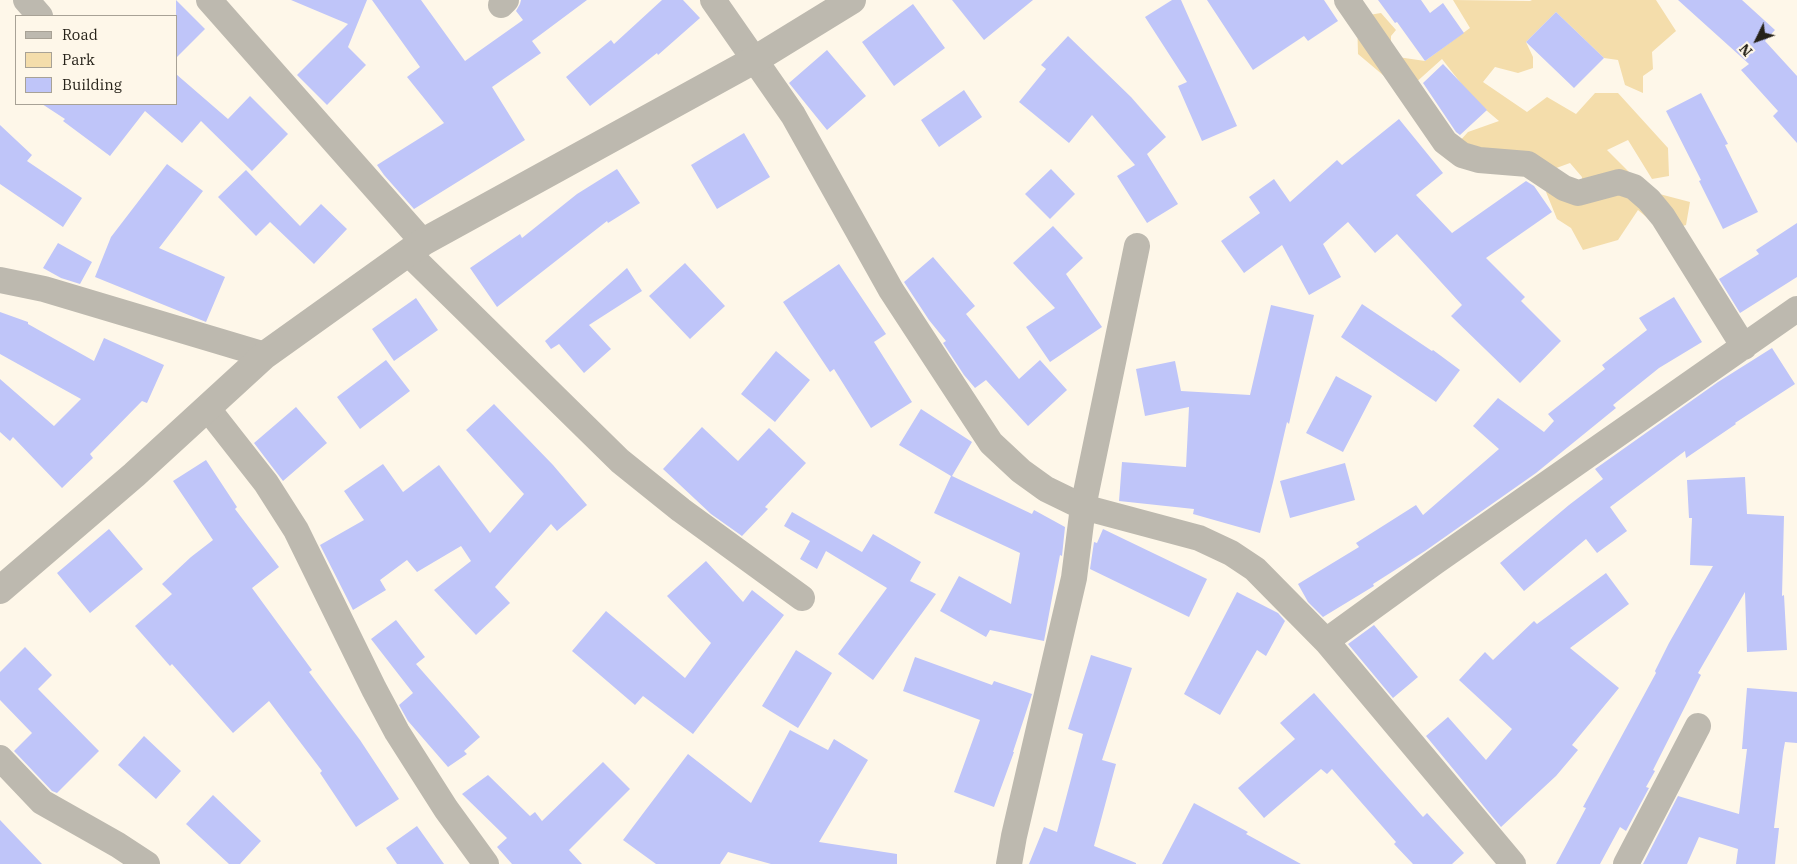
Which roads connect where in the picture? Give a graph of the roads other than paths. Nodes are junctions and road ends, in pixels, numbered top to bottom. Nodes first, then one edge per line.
1 (26, 0) edge
2 (209, 0) edge
3 (713, 0) edge
4 (852, 0) edge
5 (1346, 0) edge
6 (39, 15) edge
7 (756, 59) junction
8 (1137, 246) dead end
9 (416, 247) junction
10 (0, 280) edge
11 (1797, 309) edge
12 (1744, 347) junction
13 (264, 355) junction
14 (208, 409) junction
15 (1082, 507) junction
16 (0, 590) edge
17 (802, 598) dead end
18 (1326, 641) junction
19 (1698, 726) dead end
20 (0, 758) edge
21 (147, 864) edge
22 (486, 864) edge
23 (1009, 864) edge
24 (1513, 864) edge
25 (1626, 864) edge

1 - 6 street
2 - 9 street
3 - 7 street
4 - 7 street
5 - 12 street
7 - 9 street
7 - 15 street
8 - 15 street
9 - 13 street
9 - 17 street
10 - 13 street
11 - 12 street
12 - 18 street
13 - 14 street
14 - 16 street
14 - 22 street
15 - 18 street
15 - 23 street
18 - 24 street
19 - 25 street
20 - 21 street

